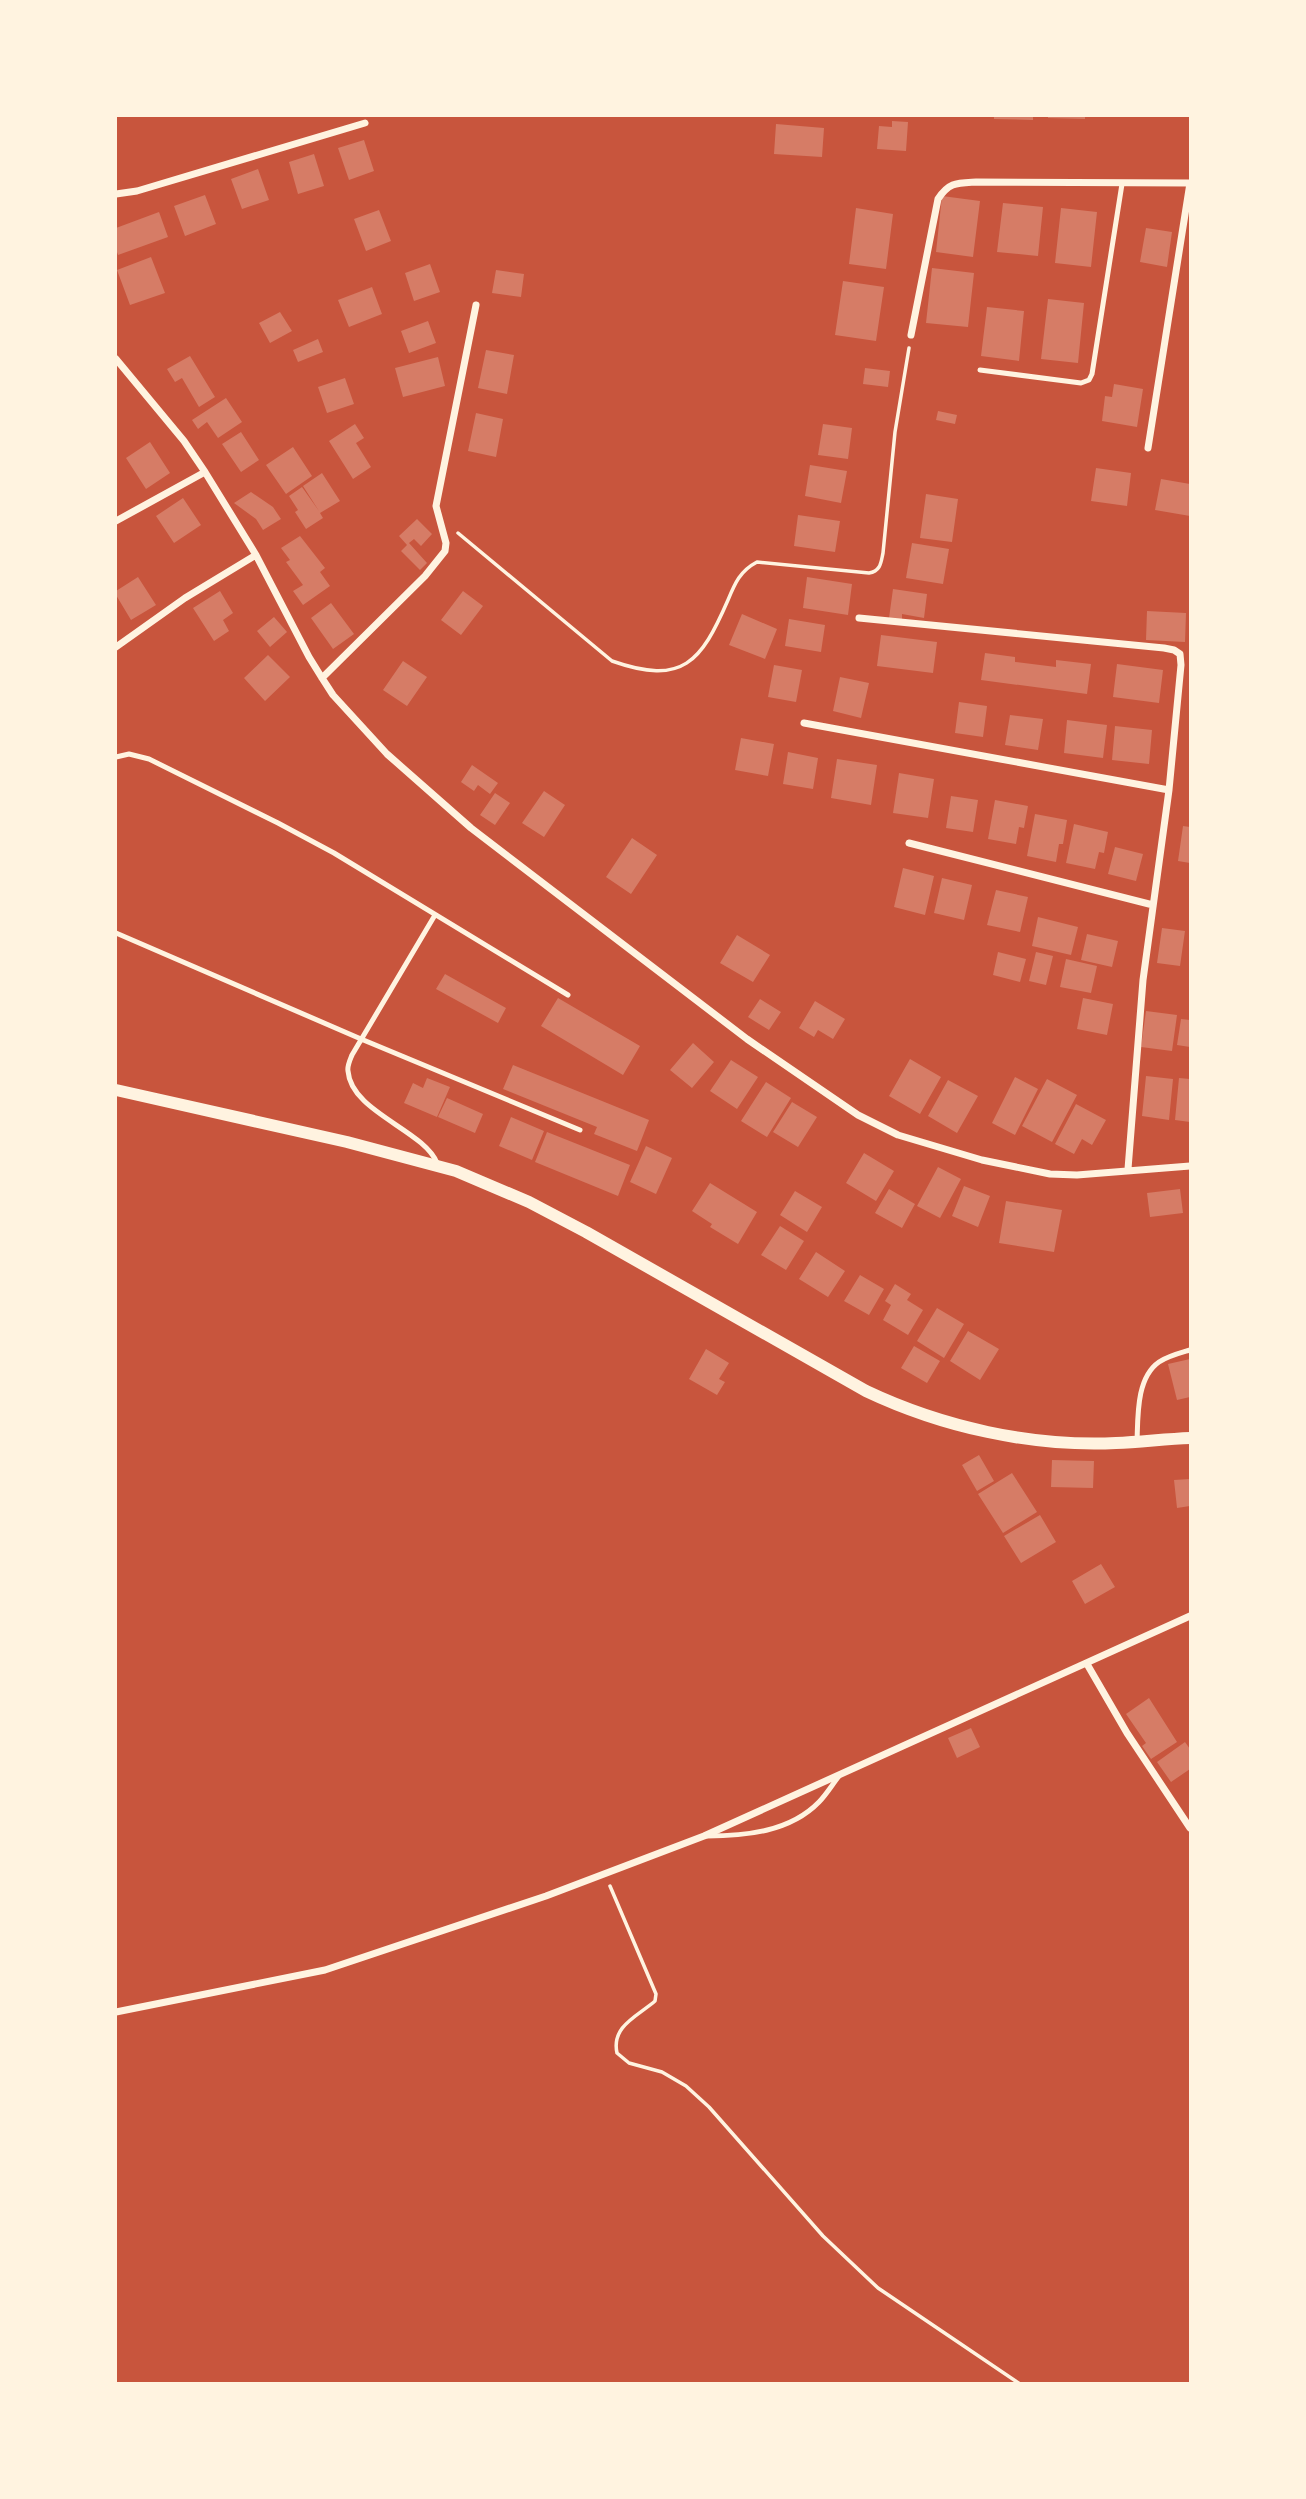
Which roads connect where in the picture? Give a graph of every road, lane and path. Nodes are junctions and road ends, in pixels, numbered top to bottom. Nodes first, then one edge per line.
1 (365, 123) dead end
2 (1190, 183) edge
3 (1122, 184) junction
4 (116, 194) edge
5 (476, 305) dead end
6 (911, 335) joint
7 (116, 359) edge
8 (980, 370) dead end
9 (1148, 448) dead end
10 (205, 472) junction
11 (437, 516) junction
12 (116, 521) edge
13 (256, 555) junction
14 (859, 618) dead end
15 (116, 647) edge
16 (321, 678) junction
17 (804, 723) dead end
18 (116, 757) edge
19 (1170, 790) junction
20 (909, 843) dead end
21 (1153, 905) junction
22 (435, 915) junction
23 (116, 933) edge
24 (568, 995) dead end
25 (361, 1040) junction
26 (116, 1090) edge
27 (580, 1130) dead end
28 (438, 1166) junction
29 (1191, 1166) edge
30 (1128, 1170) junction
31 (1191, 1350) edge
32 (1191, 1438) edge
33 (1137, 1442) junction
34 (1191, 1616) edge
35 (1087, 1664) junction
36 (839, 1776) junction
37 (1191, 1828) edge
38 (704, 1836) junction
39 (605, 1874) junction
40 (116, 2012) edge
41 (1020, 2384) edge

1 - 4 street
2 - 3 street
2 - 9 street
3 - 6 street
3 - 8 lane
5 - 11 street
6 - 11 path
7 - 10 street
10 - 12 street
10 - 13 street
11 - 16 street
13 - 15 street
13 - 16 street
14 - 19 street
16 - 30 street
17 - 19 street
18 - 22 lane
19 - 21 street
20 - 21 street
21 - 30 street
22 - 24 lane
22 - 25 lane
23 - 25 lane
25 - 27 lane
25 - 28 lane
26 - 28 street
28 - 33 street
29 - 30 street
31 - 33 lane
32 - 33 street
34 - 35 street
35 - 36 street
35 - 37 street
36 - 38 street
36 - 38 lane
38 - 39 street
39 - 40 street
39 - 41 path

